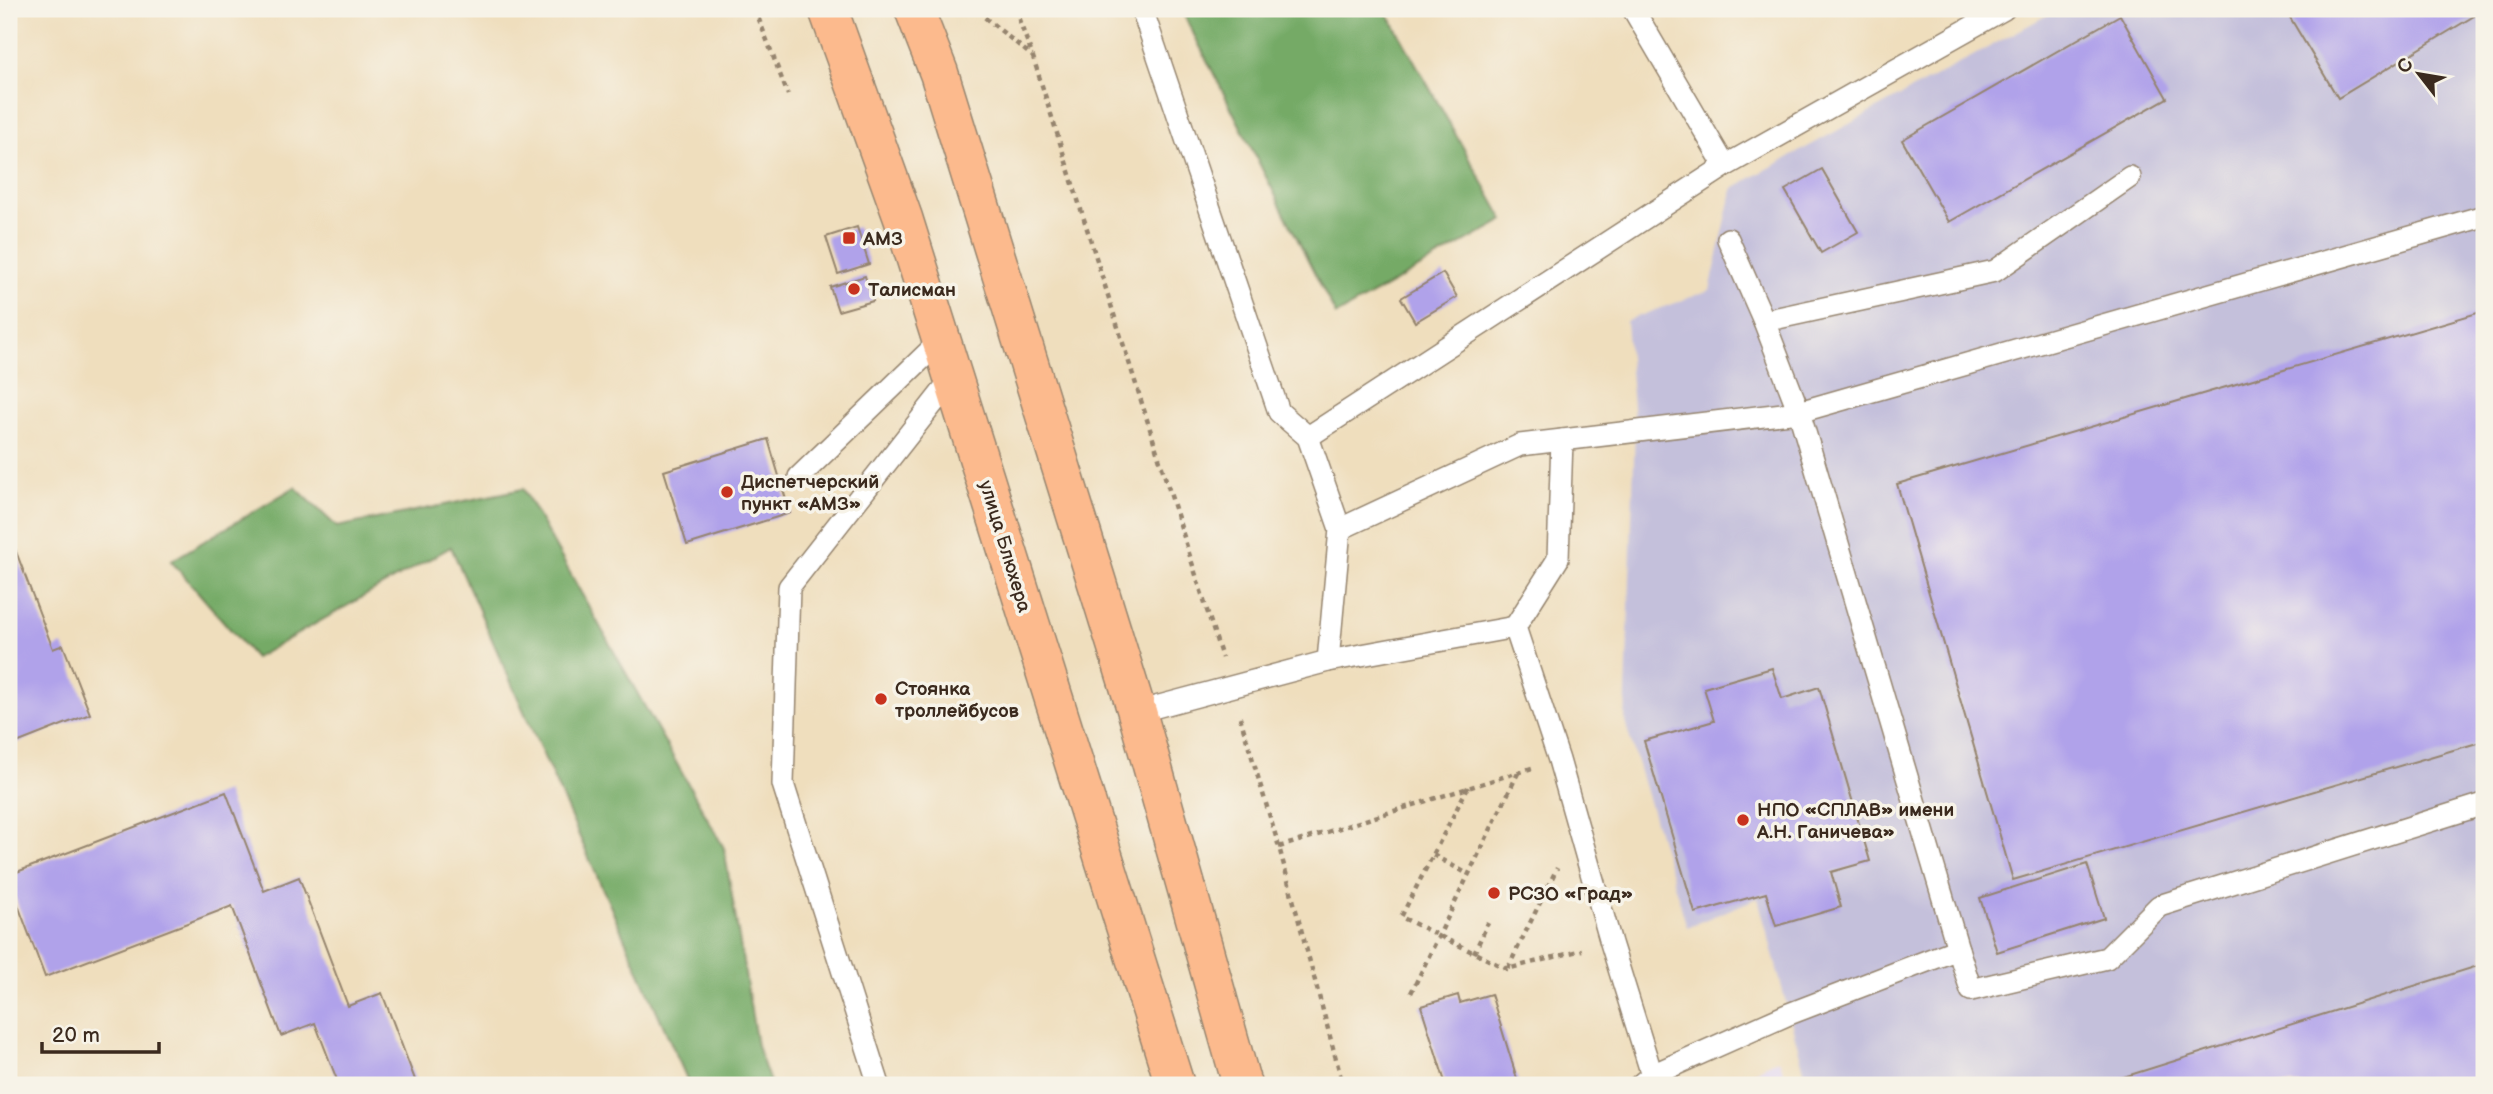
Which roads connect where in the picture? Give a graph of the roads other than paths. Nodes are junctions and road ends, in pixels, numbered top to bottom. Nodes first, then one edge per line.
1 (828, 9) edge
2 (914, 9) edge
3 (1142, 9) edge
4 (1633, 9) edge
5 (2004, 9) edge
6 (1725, 166) junction
7 (2130, 177) dead end
8 (2484, 216) edge
9 (1728, 239) dead end
10 (1764, 321) junction
11 (940, 341) junction
12 (953, 378) junction
13 (1799, 412) junction
14 (1308, 438) junction
15 (1562, 440) junction
16 (799, 477) dead end
17 (1340, 529) junction
18 (1515, 627) junction
19 (1328, 661) junction
20 (1136, 712) junction
21 (2484, 804) edge
22 (1958, 949) junction
23 (1646, 1080) edge
24 (879, 1085) edge
25 (1175, 1085) edge
26 (1242, 1085) edge

1 - 11 main road, улица Блюхера
2 - 20 main road
3 - 14 lane
4 - 6 lane
5 - 6 lane
6 - 14 lane
7 - 10 lane
8 - 13 lane
9 - 10 lane
10 - 13 lane
11 - 12 main road, улица Блюхера
11 - 16 lane
12 - 24 lane
12 - 25 main road, улица Блюхера
13 - 15 lane
13 - 22 lane
14 - 17 lane
15 - 17 lane
15 - 18 lane
17 - 19 lane
18 - 19 lane
18 - 23 lane
19 - 20 lane
20 - 26 main road
21 - 22 lane
22 - 23 lane

